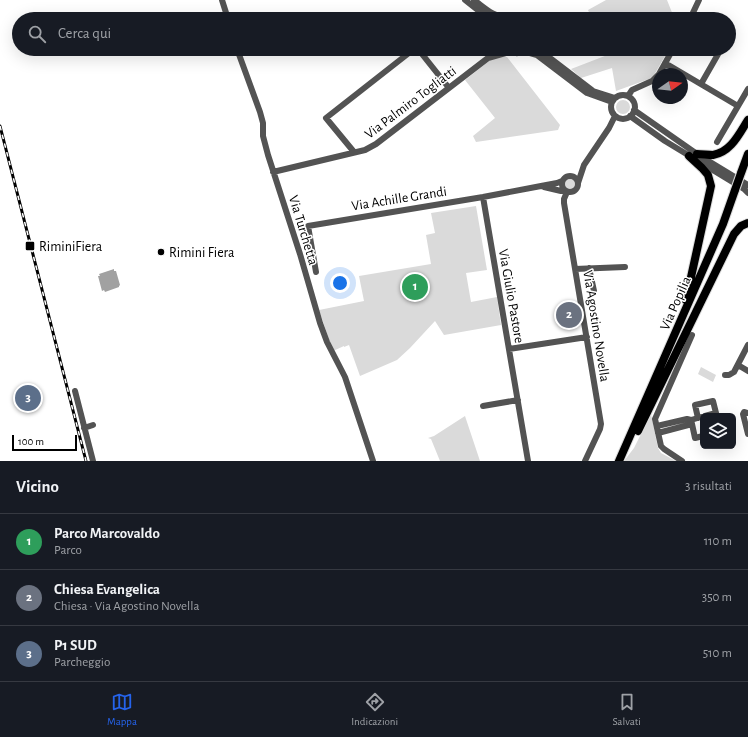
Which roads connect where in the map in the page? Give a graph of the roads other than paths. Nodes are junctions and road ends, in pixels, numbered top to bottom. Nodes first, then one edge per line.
1 (222, 0) edge
2 (465, 0) edge
3 (474, 0) edge
4 (698, 0) edge
5 (226, 12) edge
6 (480, 12) edge
7 (491, 12) edge
8 (693, 12) edge
9 (240, 56) edge
10 (405, 56) edge
11 (424, 56) edge
12 (493, 56) edge
13 (537, 56) edge
14 (547, 56) edge
15 (669, 56) edge
16 (717, 56) edge
17 (488, 58) joint
18 (665, 63) junction
19 (662, 68) edge
20 (652, 81) edge
21 (701, 84) junction
22 (449, 88) junction
23 (748, 89) edge
24 (628, 96) junction
25 (614, 100) junction
26 (738, 106) junction
27 (634, 110) junction
28 (615, 116) junction
29 (630, 116) junction
30 (622, 118) junction
31 (748, 120) edge
32 (609, 128) junction
33 (717, 142) dead end
34 (354, 152) junction
35 (748, 154) edge
36 (693, 155) junction
37 (584, 165) junction
38 (273, 172) junction
39 (569, 175) junction
40 (562, 181) junction
41 (578, 183) junction
42 (748, 185) edge
43 (541, 186) junction
44 (566, 191) junction
45 (748, 193) edge
46 (483, 197) junction
47 (748, 222) edge
48 (626, 267) dead end
49 (589, 268) junction
50 (575, 269) junction
51 (316, 272) dead end
52 (594, 291) dead end
53 (679, 325) junction
54 (692, 335) dead end
55 (587, 337) junction
56 (748, 345) edge
57 (509, 349) junction
58 (738, 365) junction
59 (748, 371) edge
60 (725, 375) dead end
61 (75, 391) dead end
62 (518, 400) junction
63 (483, 406) dead end
64 (748, 413) edge
65 (700, 419) edge
66 (691, 422) junction
67 (93, 425) dead end
68 (84, 428) junction
69 (658, 429) junction
70 (748, 434) edge
71 (700, 437) edge
72 (93, 461) edge
73 (373, 461) edge
74 (528, 461) edge
75 (585, 461) edge
76 (619, 461) edge
77 (682, 461) edge

1 - 5 street
2 - 6 street
3 - 7 street
4 - 8 street
9 - 38 street, Via Turchetta
10 - 34 street
11 - 22 street
12 - 17 street, Via Palmiro Togliatti
13 - 25 street
14 - 25 street
15 - 18 street
16 - 21 street
17 - 22 street, Via Palmiro Togliatti
18 - 19 street
18 - 21 street
20 - 24 street
21 - 26 street
22 - 34 street, Via Palmiro Togliatti
23 - 26 street
24 - 25 street
24 - 27 street
25 - 28 street
26 - 33 street
27 - 29 street
27 - 36 street
28 - 30 street
28 - 32 street, Via Achille Grandi
29 - 30 street
29 - 36 street
30 - 32 street, Via Achille Grandi
31 - 36 main road
32 - 37 street, Via Achille Grandi
34 - 38 street, Via Palmiro Togliatti
35 - 53 main road, Via Popilia, bridge
36 - 42 street
36 - 45 street
36 - 53 main road
37 - 39 street, Via Achille Grandi
37 - 41 street, Via Achille Grandi
38 - 73 street, Via Turchetta
39 - 40 street, Via Achille Grandi
39 - 41 street
40 - 43 street, Via Achille Grandi
40 - 44 street
41 - 44 street
43 - 44 street, Via Achille Grandi
43 - 46 street, Via Achille Grandi
44 - 50 street, Via Agostino Novella
46 - 51 street, Via Achille Grandi
46 - 57 street, Via Giulio Pastore
47 - 76 main road
48 - 49 street
49 - 50 street
49 - 52 street
50 - 55 street, Via Agostino Novella
53 - 76 main road, Via Popilia
54 - 69 street
55 - 57 street
55 - 75 street, Via Agostino Novella
56 - 58 street
57 - 62 street, Via Giulio Pastore
58 - 59 street
58 - 60 street
61 - 68 street
62 - 63 street
62 - 74 street, Via Giulio Pastore
64 - 70 street
65 - 66 street
66 - 69 street
66 - 71 street
67 - 68 street
68 - 72 street
69 - 77 street

